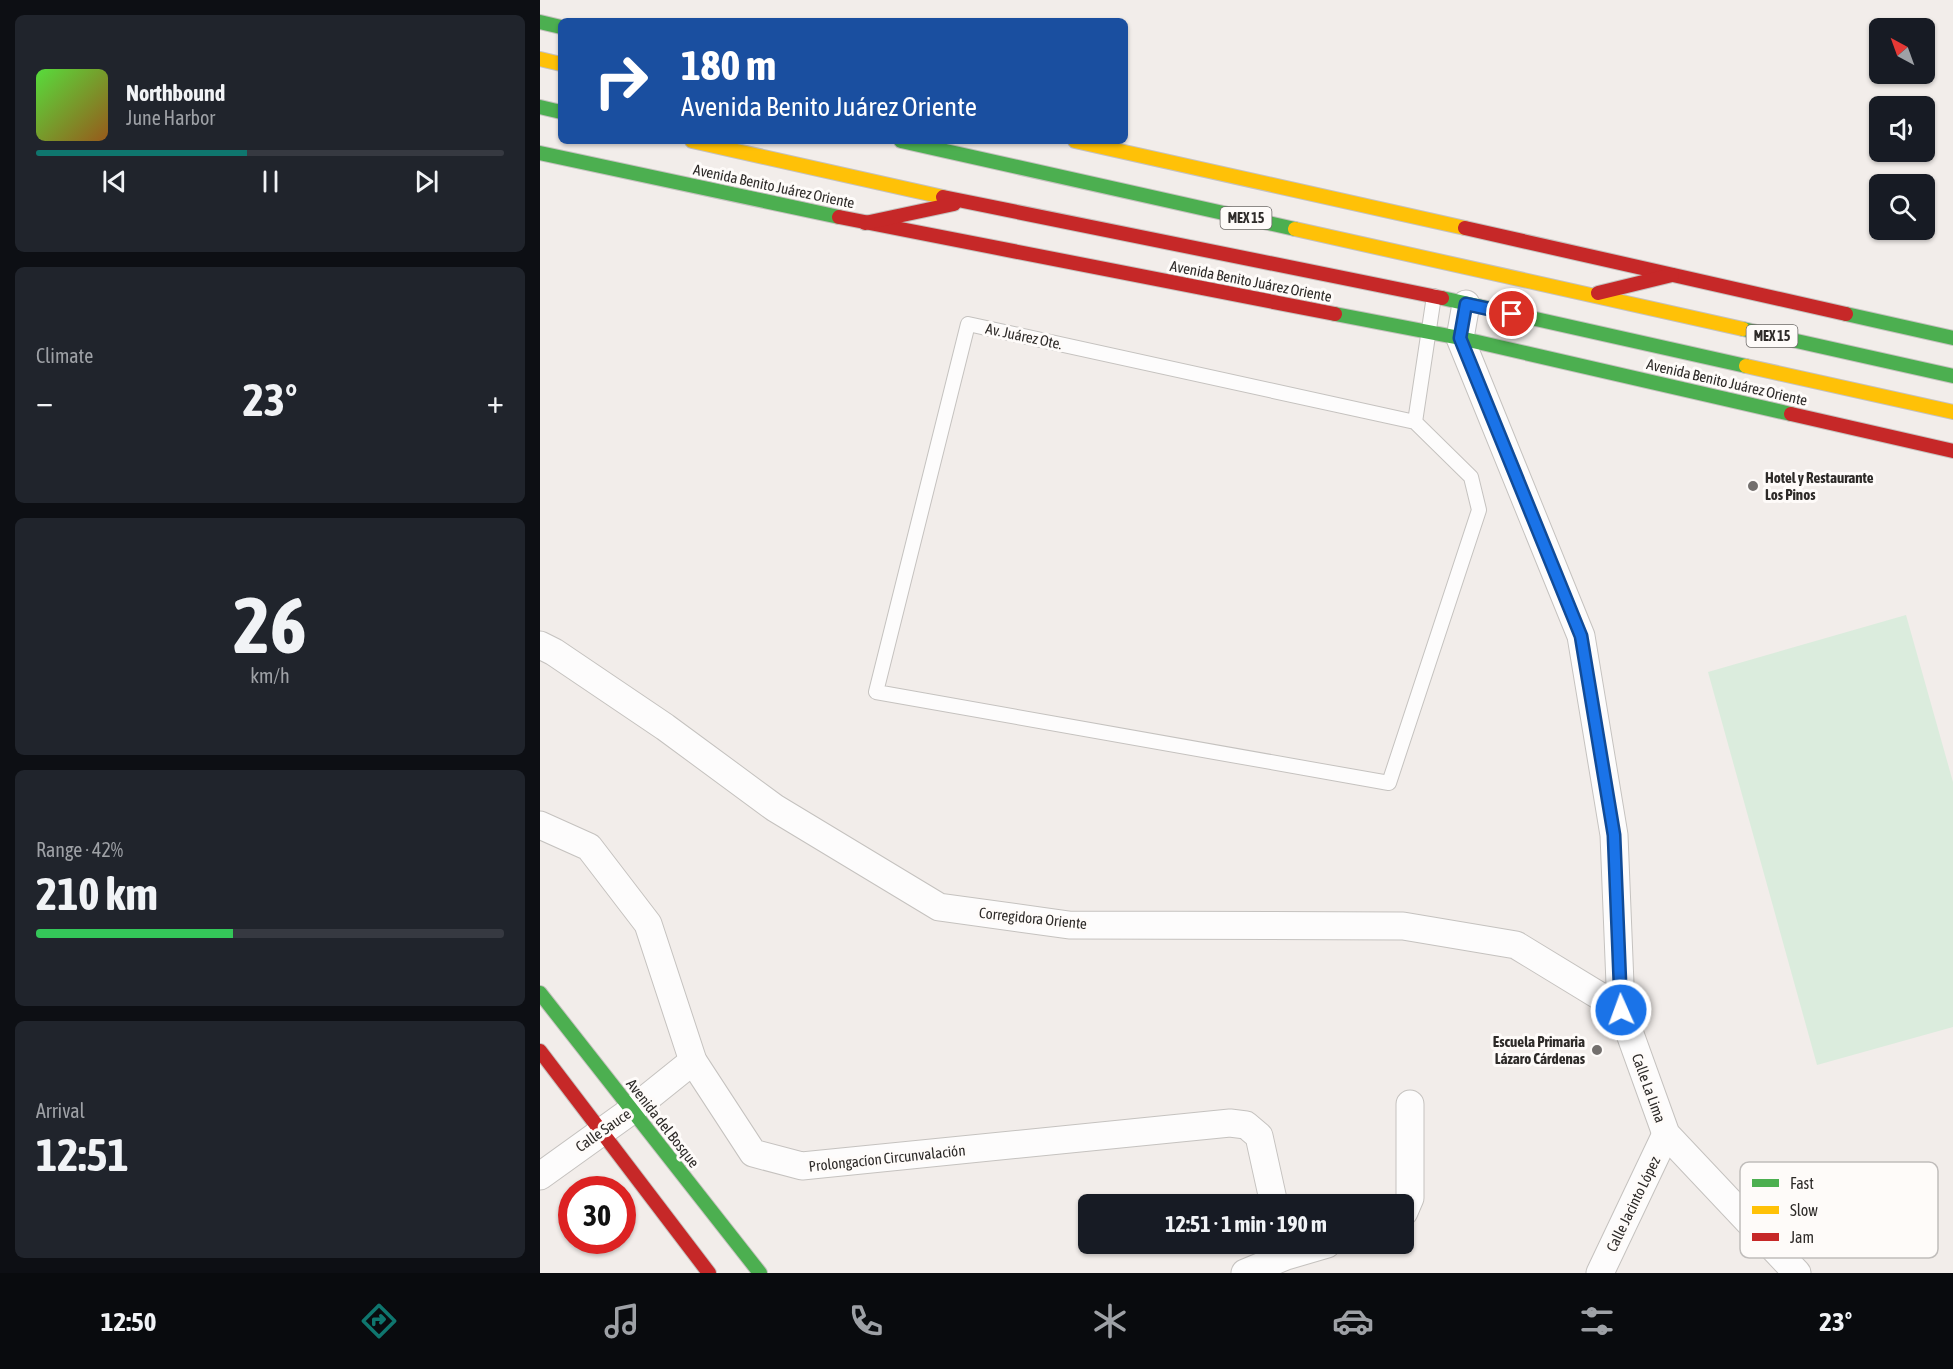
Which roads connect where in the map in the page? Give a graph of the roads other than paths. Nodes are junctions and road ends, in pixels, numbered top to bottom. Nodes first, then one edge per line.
1 (540, 22) edge
2 (558, 26) edge
3 (540, 59) edge
4 (558, 63) edge
5 (540, 107) edge
6 (558, 111) edge
7 (705, 144) edge
8 (914, 144) edge
9 (1088, 144) edge
10 (540, 153) edge
11 (965, 202) junction
12 (865, 223) junction
13 (1672, 275) junction
14 (1590, 295) junction
15 (1434, 296) junction
16 (1466, 304) junction
17 (1429, 332) junction
18 (1460, 338) junction
19 (1953, 338) edge
20 (1953, 376) edge
21 (1953, 412) edge
22 (1415, 422) junction
23 (1953, 451) edge
24 (540, 645) edge
25 (540, 825) edge
26 (540, 993) edge
27 (1621, 1010) junction
28 (540, 1051) edge
29 (693, 1061) junction
30 (1410, 1104) dead end
31 (632, 1110) junction
32 (602, 1129) junction
33 (1666, 1134) junction
34 (540, 1176) edge
35 (1272, 1194) edge
36 (1410, 1194) edge
37 (1740, 1213) edge
38 (1286, 1257) edge
39 (1783, 1258) edge
40 (709, 1273) edge
41 (760, 1273) edge
42 (1245, 1273) edge
43 (1600, 1273) edge
44 (1797, 1273) edge

1 - 2 street
3 - 4 street
5 - 6 street
7 - 11 street, Avenida Benito Juárez Oriente / MEX 15
8 - 14 street, MEX 15
9 - 13 street
10 - 12 street, Avenida Benito Juárez Oriente
11 - 12 street
11 - 15 street, Avenida Benito Juárez Oriente / MEX 15
12 - 17 street, Avenida Benito Juárez Oriente
13 - 14 street
13 - 19 street
14 - 20 street, MEX 15
15 - 16 street, Avenida Benito Juárez Oriente / MEX 15
15 - 17 lane
16 - 18 street
16 - 21 street, Avenida Benito Juárez Oriente / MEX 15
17 - 18 street, Avenida Benito Juárez Oriente
17 - 22 lane
18 - 23 street, Avenida Benito Juárez Oriente
18 - 27 street, Calle La Lima
22 - 22 lane, Av. Juárez Ote.
24 - 27 street, Corregidora Oriente
25 - 29 street, Prolongacíon Circunvalación
26 - 31 street, Avenida del Bosque
27 - 33 street, Calle La Lima
28 - 32 street
29 - 31 street, Calle Sauce
29 - 35 street, Prolongacíon Circunvalación
30 - 36 street
31 - 32 street, Calle Sauce
31 - 41 street, Avenida del Bosque
32 - 34 street, Calle Sauce
32 - 40 street
33 - 37 street, Calle La Lima
33 - 43 street, Calle Jacinto López
38 - 42 street
39 - 44 street, Calle La Lima

